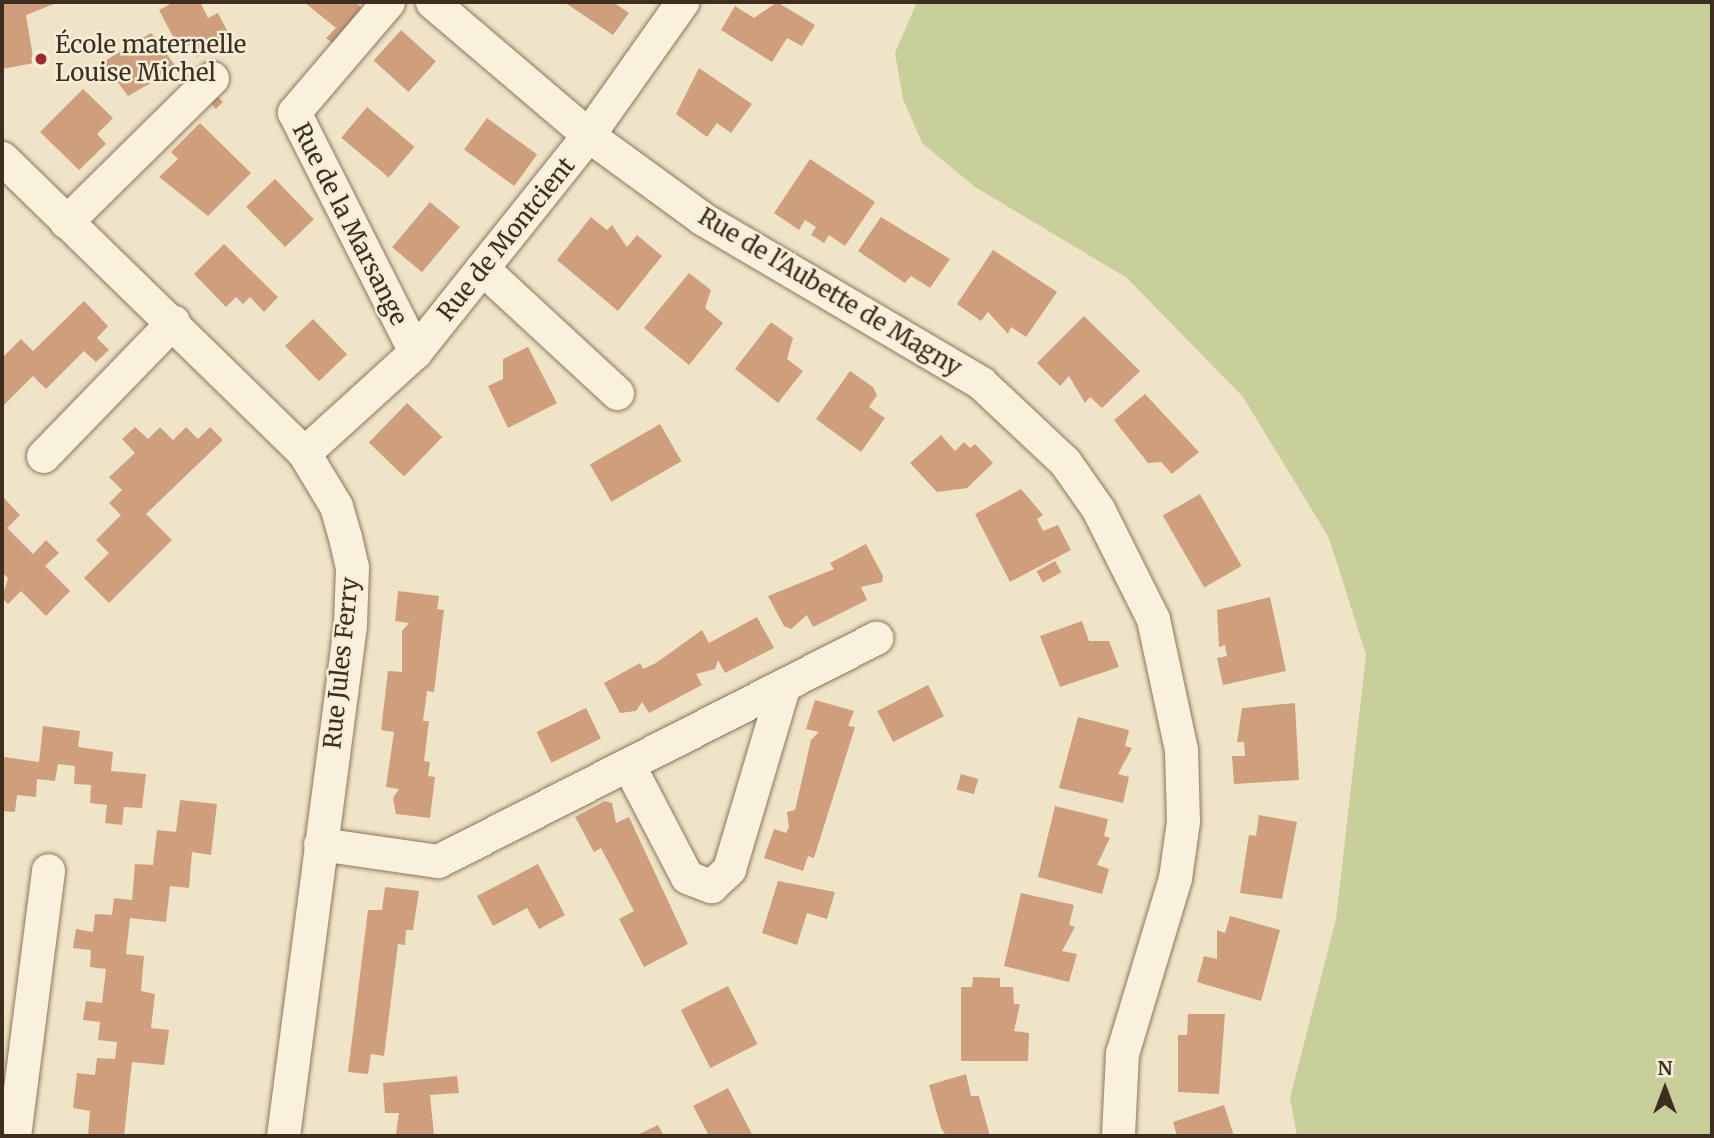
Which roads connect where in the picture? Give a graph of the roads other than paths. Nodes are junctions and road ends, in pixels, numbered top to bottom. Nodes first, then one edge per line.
1 (388, 2) edge
2 (432, 2) edge
3 (682, 2) edge
4 (212, 78) dead end
5 (589, 135) junction
6 (2, 158) edge
7 (66, 222) junction
8 (482, 268) junction
9 (173, 322) junction
10 (415, 352) junction
11 (617, 393) dead end
12 (304, 453) junction
13 (43, 456) dead end
14 (876, 638) dead end
15 (783, 688) junction
16 (629, 766) junction
17 (320, 844) junction
18 (48, 870) dead end
19 (13, 1136) edge
20 (283, 1136) edge
21 (1118, 1136) edge

1 - 10 street, Rue de la Marsange
2 - 5 street, Rue de l'Aubette de Magny
3 - 5 street, Rue de Montcient
4 - 7 street
5 - 8 street, Rue de Montcient
5 - 21 street, Rue de l'Aubette de Magny
6 - 7 street, Rue Jules Ferry
7 - 9 street, Rue Jules Ferry
8 - 10 street, Rue de Montcient
8 - 11 street
9 - 12 street, Rue Jules Ferry
9 - 13 street
10 - 12 street, Rue de Montcient
12 - 17 street, Rue Jules Ferry
14 - 15 street
15 - 16 street
15 - 16 street
16 - 17 street
17 - 20 street, Rue Jules Ferry
18 - 19 street

